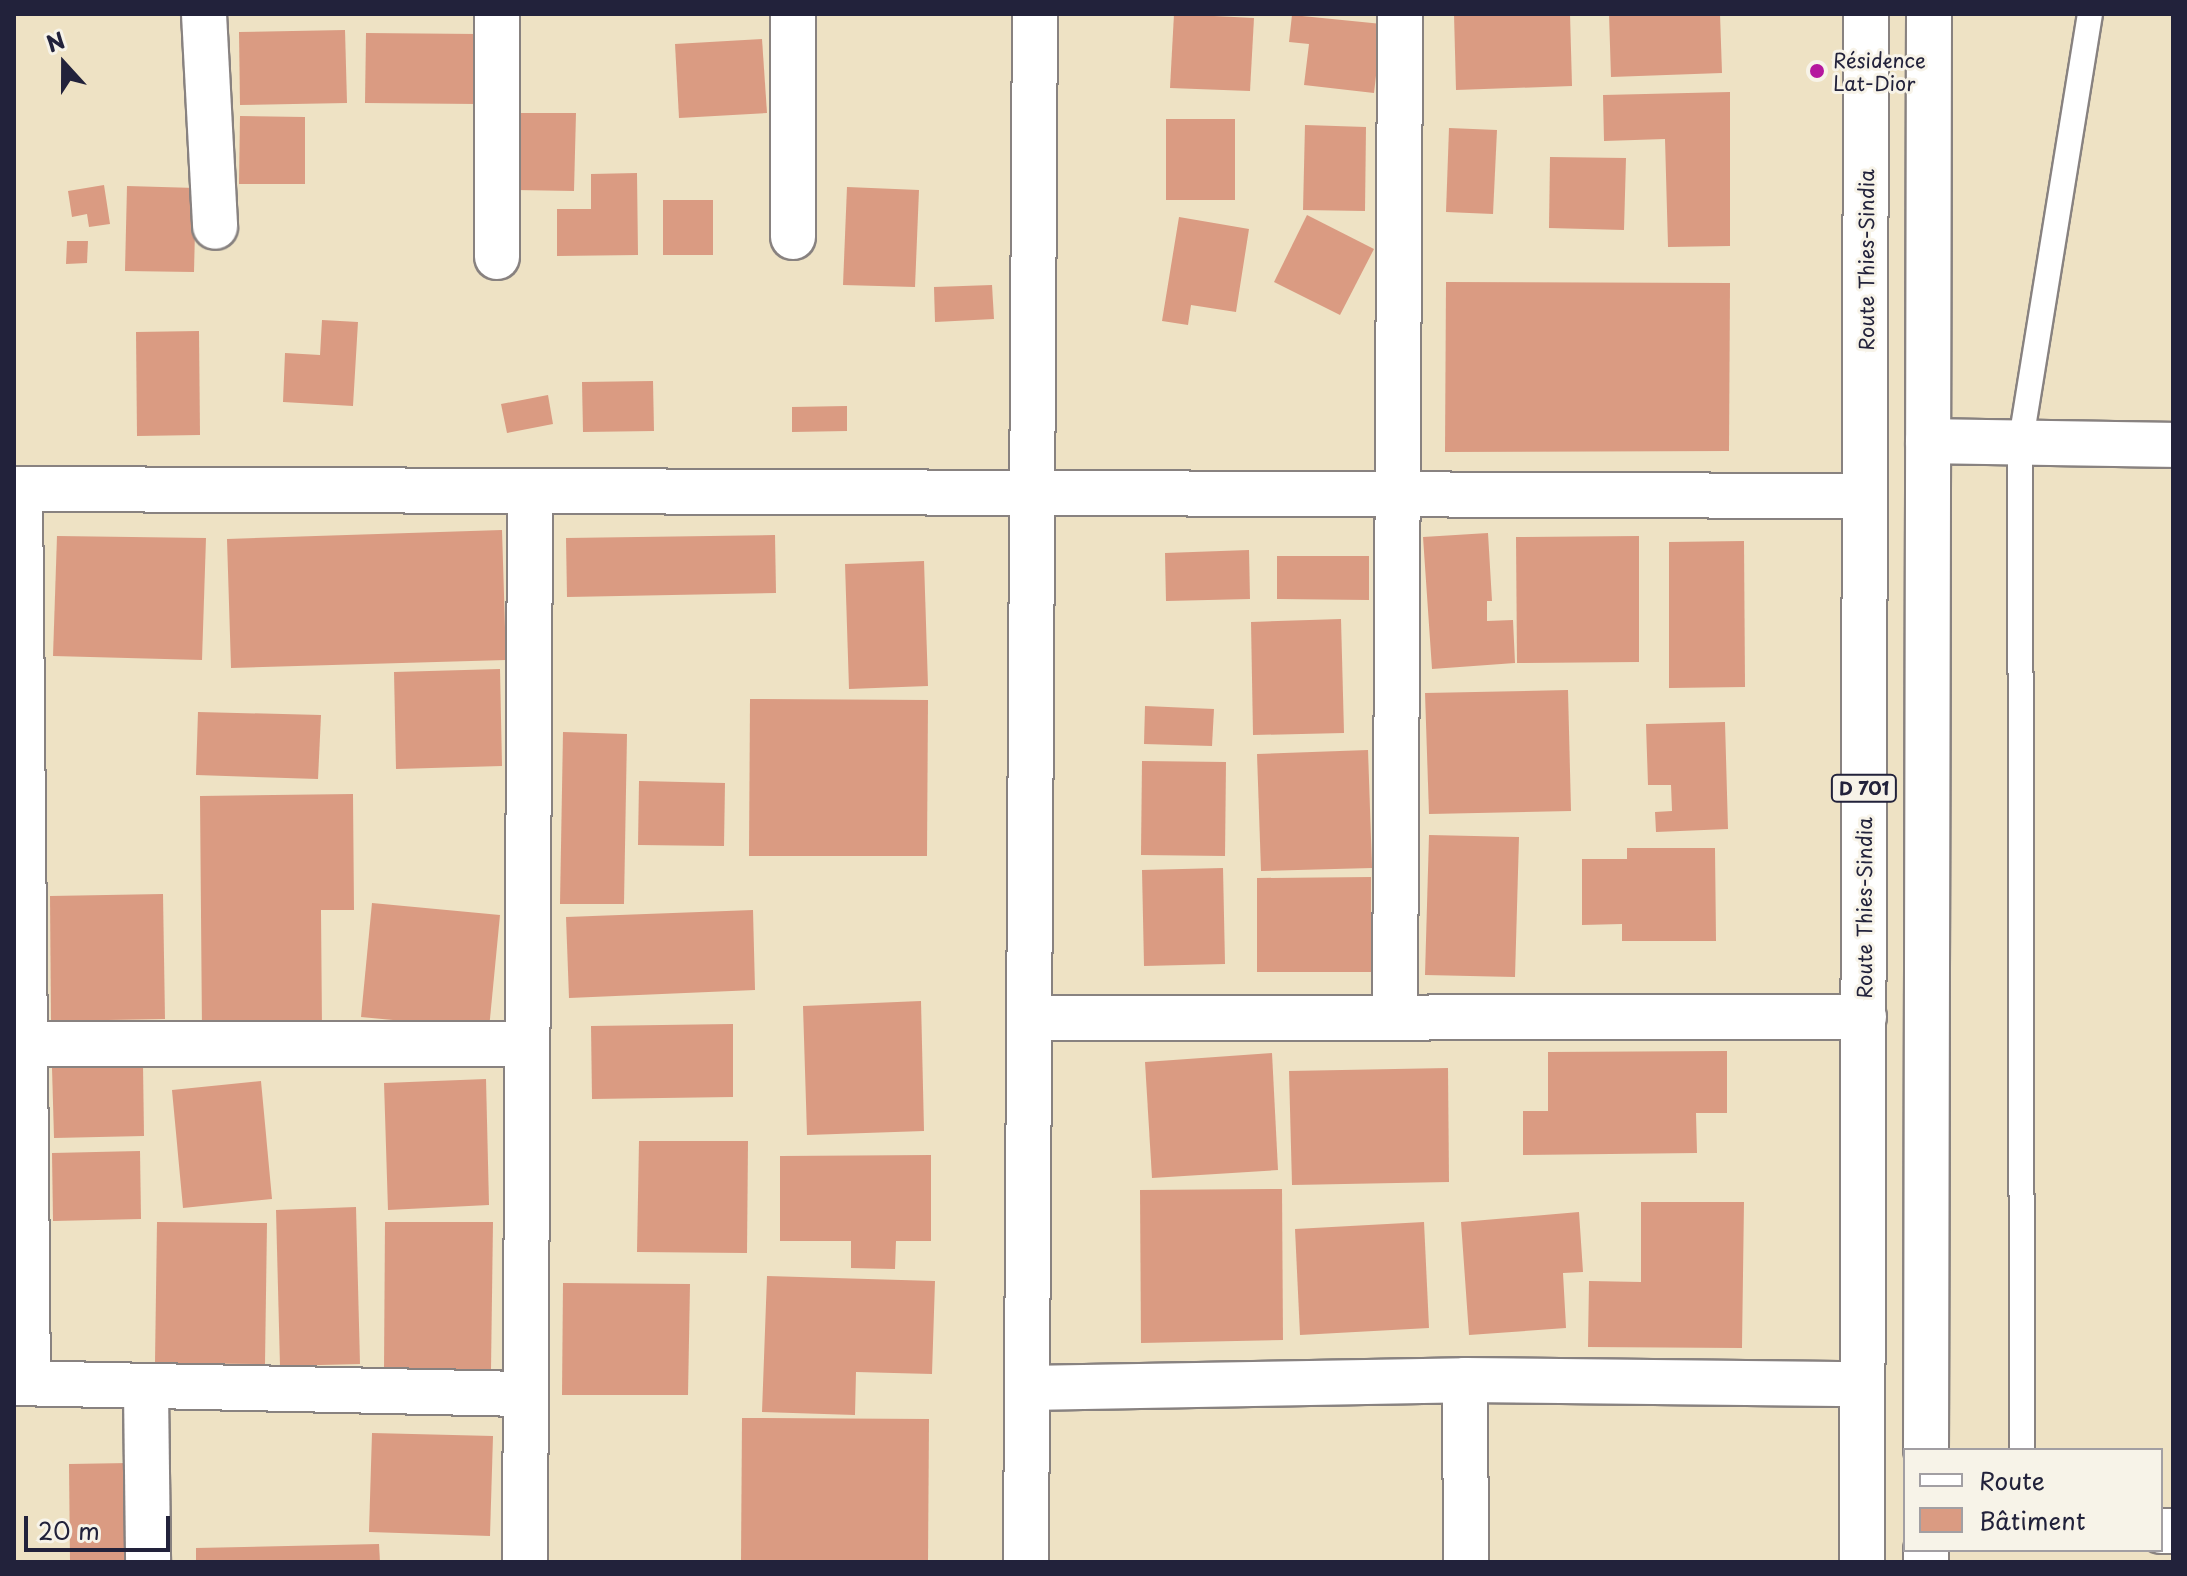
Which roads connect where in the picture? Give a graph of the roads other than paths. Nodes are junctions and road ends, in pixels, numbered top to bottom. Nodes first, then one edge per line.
1 (204, 14) edge
2 (497, 14) edge
3 (793, 14) edge
4 (1035, 14) edge
5 (1400, 14) edge
6 (1866, 14) edge
7 (2090, 14) edge
8 (1930, 15) edge
9 (215, 227) dead end
10 (793, 237) dead end
11 (497, 257) dead end
12 (1928, 441) junction
13 (2173, 445) edge
14 (2020, 446) junction
15 (17, 489) edge
16 (530, 492) junction
17 (1032, 495) junction
18 (1398, 496) junction
19 (1865, 496) junction
20 (1395, 1017) junction
21 (1864, 1017) junction
22 (1029, 1018) junction
23 (22, 1044) junction
24 (526, 1044) junction
25 (1465, 1380) junction
26 (21, 1383) edge
27 (1862, 1384) junction
28 (1027, 1388) junction
29 (146, 1390) junction
30 (523, 1394) junction
31 (1926, 1448) edge
32 (2022, 1448) edge
33 (148, 1562) edge
34 (525, 1562) edge
35 (1026, 1562) edge
36 (1466, 1562) edge
37 (1862, 1562) edge

1 - 9 street
2 - 11 street
3 - 10 street
4 - 17 street
5 - 18 street
6 - 19 street, Route Thies-Sindia / D 701
7 - 14 lane
8 - 12 street, D 701
12 - 14 street
12 - 31 street, D 701
13 - 14 street
14 - 32 lane
15 - 16 street
15 - 23 street
16 - 17 street
16 - 24 street
17 - 18 street
17 - 22 street
18 - 19 street
18 - 20 street
19 - 21 street, Route Thies-Sindia / D 701
20 - 21 street
20 - 22 street
21 - 27 street, Route Thies-Sindia / D 701
22 - 28 street
23 - 24 street
23 - 26 street
24 - 30 street
25 - 27 street
25 - 28 street
25 - 36 street
26 - 29 street
27 - 37 street, Route Thies-Sindia / D 701
28 - 35 street
29 - 30 street
29 - 33 street
30 - 34 street

